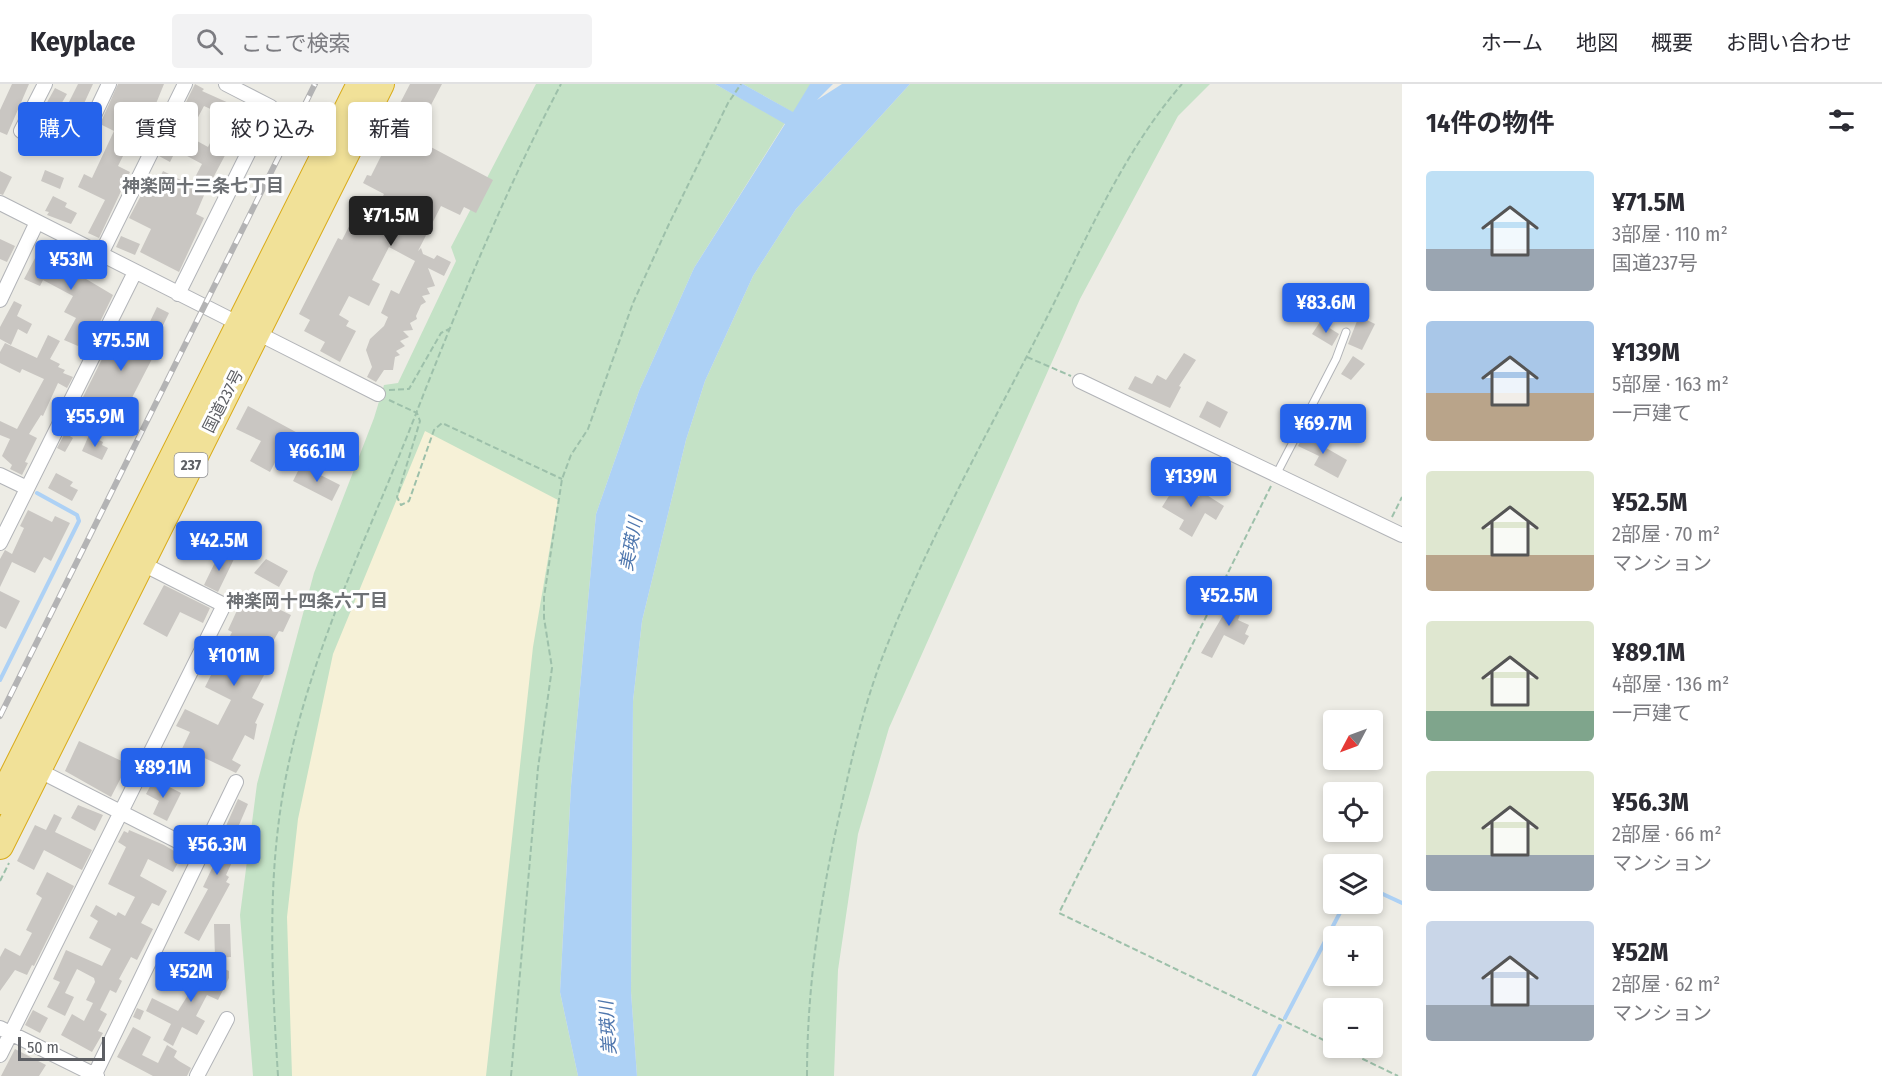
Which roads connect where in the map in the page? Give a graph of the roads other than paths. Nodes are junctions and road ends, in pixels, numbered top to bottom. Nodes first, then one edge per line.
1 (45, 84) edge
2 (109, 84) edge
3 (184, 84) edge
4 (226, 84) edge
5 (360, 84) edge
6 (381, 84) edge
7 (0, 203) edge
8 (306, 214) junction
9 (38, 222) junction
10 (100, 254) junction
11 (135, 272) junction
12 (178, 294) junction
13 (0, 300) edge
14 (248, 329) junction
15 (1346, 332) dead end
16 (1080, 381) road end
17 (378, 394) road end
18 (0, 475) edge
19 (1276, 476) junction
20 (27, 488) junction
21 (1402, 535) edge
22 (0, 543) edge
23 (133, 559) junction
24 (29, 765) junction
25 (236, 782) dead end
26 (0, 801) edge
27 (121, 812) junction
28 (0, 846) edge
29 (201, 853) junction
30 (227, 1019) dead end
31 (6, 1030) edge
32 (0, 1055) edge
33 (95, 1076) edge
34 (198, 1076) edge

1 - 2 street
3 - 10 street
4 - 12 street
5 - 8 highway, 国道237号 / 237
6 - 8 highway, 国道237号 / 237
7 - 9 street
8 - 14 highway, 国道237号 / 237
9 - 10 street
9 - 13 street
10 - 11 street
11 - 12 street
11 - 20 street
12 - 14 street
14 - 17 street
14 - 23 highway, 国道237号 / 237
15 - 19 lane
16 - 19 street
18 - 20 street
19 - 21 street
20 - 22 street
23 - 24 highway, 国道237号 / 237
23 - 27 street
24 - 26 highway, 国道237号 / 237
24 - 27 street
24 - 28 highway, 国道237号 / 237
25 - 29 street
27 - 29 street
27 - 31 street
29 - 33 street
30 - 34 street
31 - 32 street
31 - 33 street

